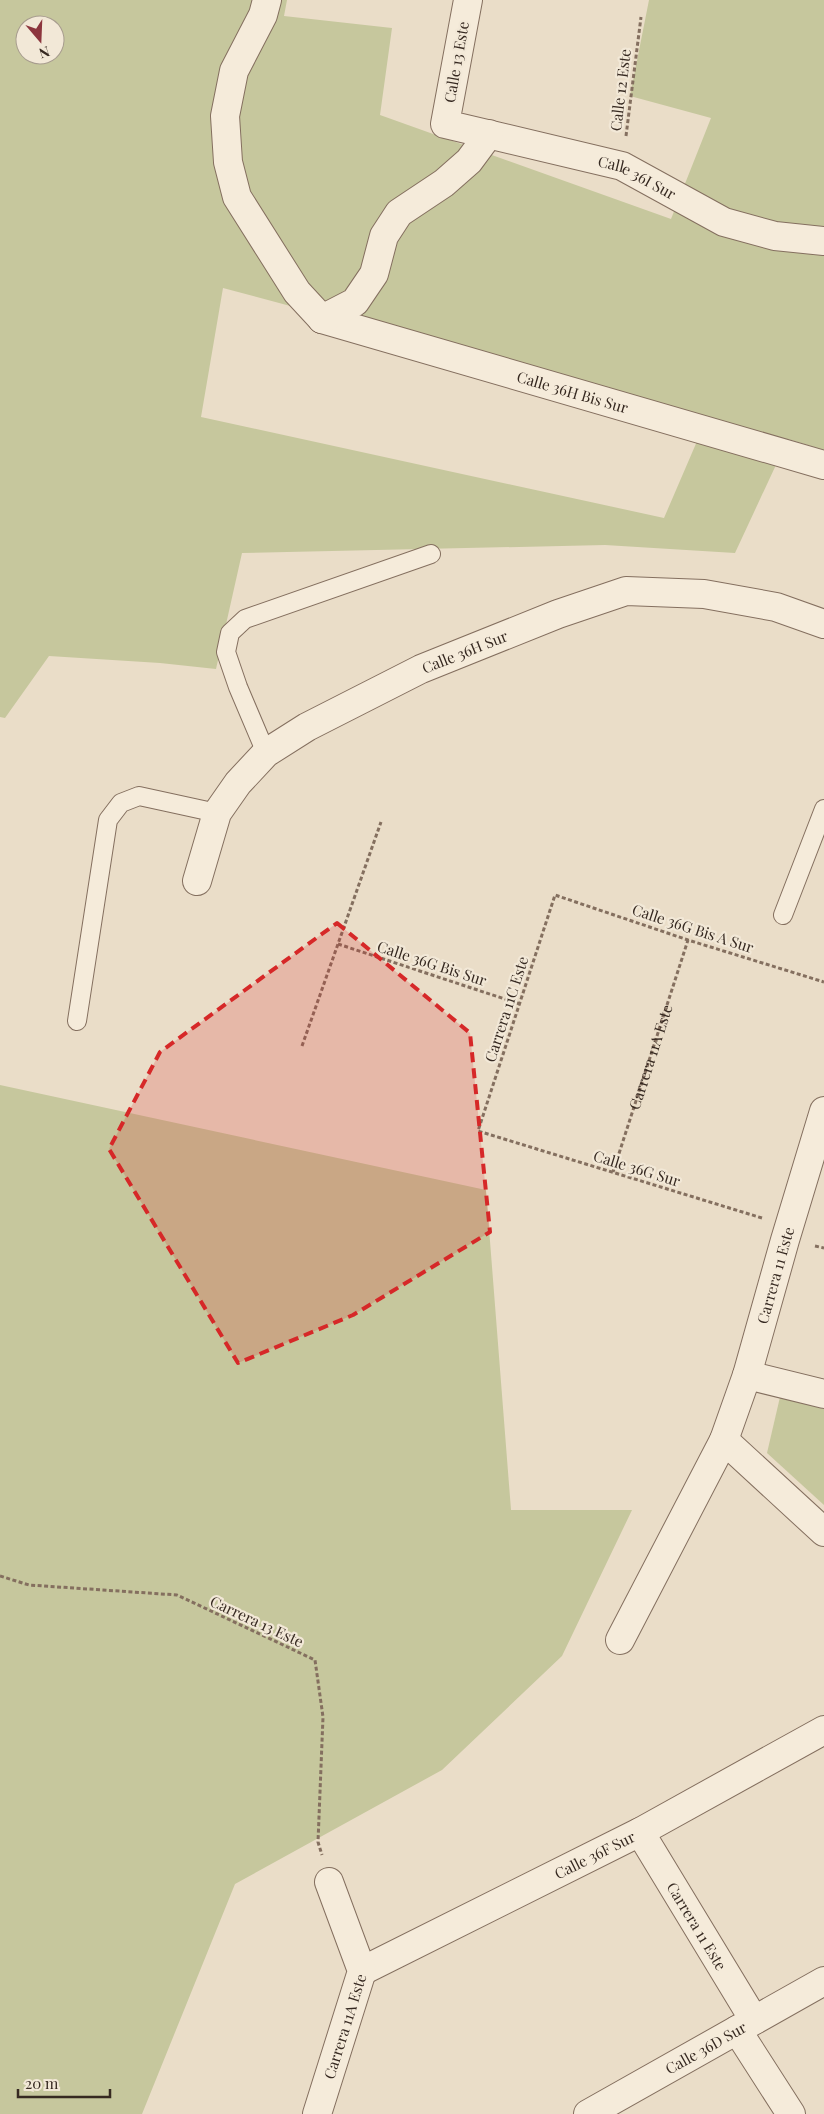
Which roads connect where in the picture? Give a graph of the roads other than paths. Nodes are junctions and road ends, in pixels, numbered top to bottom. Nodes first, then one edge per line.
1 (267, 0) edge
2 (468, 0) edge
3 (445, 124) joint
4 (489, 134) junction
5 (824, 241) edge
6 (322, 320) junction
7 (824, 465) edge
8 (431, 554) dead end
9 (824, 624) edge
10 (266, 753) junction
11 (824, 809) edge
12 (217, 813) junction
13 (197, 882) dead end
14 (783, 915) dead end
15 (77, 1021) dead end
16 (824, 1110) edge
17 (748, 1375) junction
18 (824, 1394) edge
19 (724, 1440) junction
20 (824, 1532) edge
21 (620, 1640) dead end
22 (824, 1730) edge
23 (640, 1832) junction
24 (329, 1882) road end
25 (362, 1971) junction
26 (824, 1982) edge
27 (746, 2025) junction
28 (317, 2114) edge
29 (588, 2114) edge
30 (791, 2114) edge

1 - 6 street
2 - 3 street, Calle 13 Este
3 - 4 street, Calle 36I Sur
4 - 5 street, Calle 36I Sur
4 - 6 street
6 - 7 street, Calle 36H Bis Sur
8 - 10 lane
9 - 10 street, Calle 36H Sur
10 - 12 street, Calle 36H Sur
11 - 14 lane
12 - 13 street, Calle 36H Sur
12 - 15 lane
16 - 17 street, Carrera 11 Este
17 - 18 street
17 - 19 street, Carrera 11 Este
19 - 20 street
19 - 21 street, Carrera 11 Este
22 - 23 street, Calle 36F Sur
23 - 25 street, Calle 36F Sur
23 - 27 street, Carrera 11 Este
24 - 25 street, Carrera 11A Este
25 - 28 street, Carrera 11A Este
26 - 27 street, Calle 36D Sur
27 - 29 street, Calle 36D Sur
27 - 30 street, Carrera 11 Este

